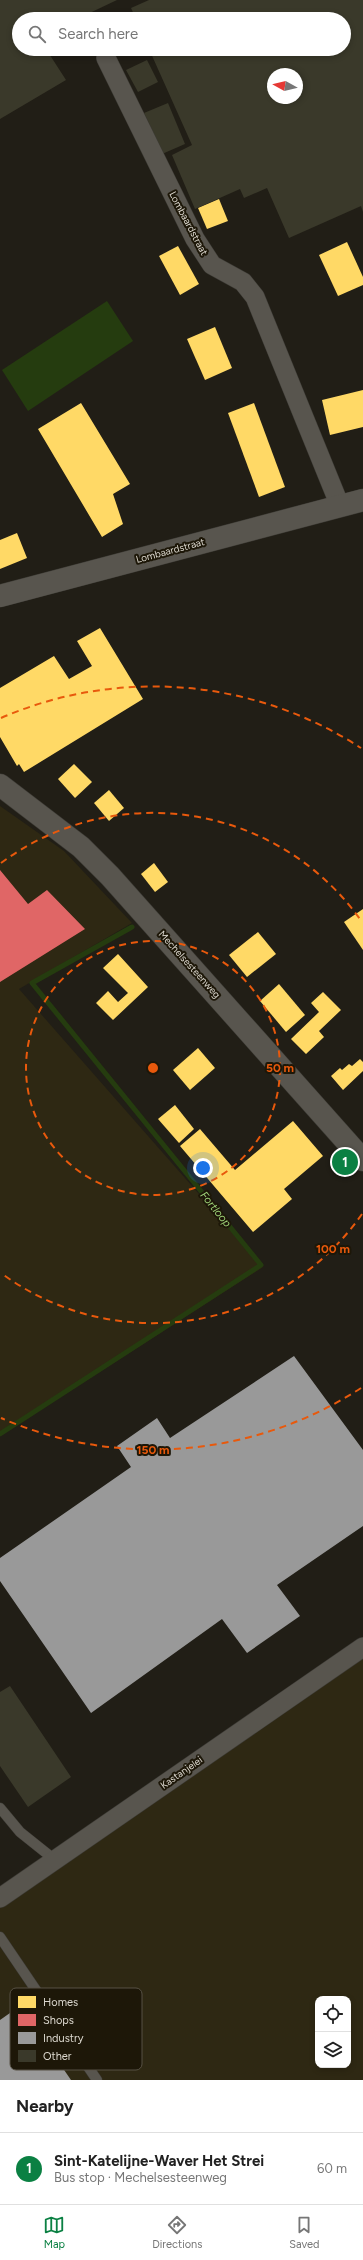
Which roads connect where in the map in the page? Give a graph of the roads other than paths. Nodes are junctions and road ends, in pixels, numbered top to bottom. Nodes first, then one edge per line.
1 (106, 58) dead end
2 (363, 500) edge
3 (340, 506) junction
4 (0, 596) edge
5 (0, 786) edge
6 (363, 1160) edge
7 (363, 1647) edge
8 (0, 1808) edge
9 (55, 1860) junction
10 (0, 1898) edge
11 (0, 1937) edge
12 (35, 1988) edge
13 (90, 2070) edge
14 (97, 2080) edge

1 - 3 street, Lombaardstraat
2 - 3 street, Lombaardstraat
3 - 4 street, Lombaardstraat
5 - 6 street, Mechelsesteenweg
7 - 9 street, Kastanjelei
8 - 9 lane
9 - 10 street, Kastanjelei
11 - 12 lane
13 - 14 lane

